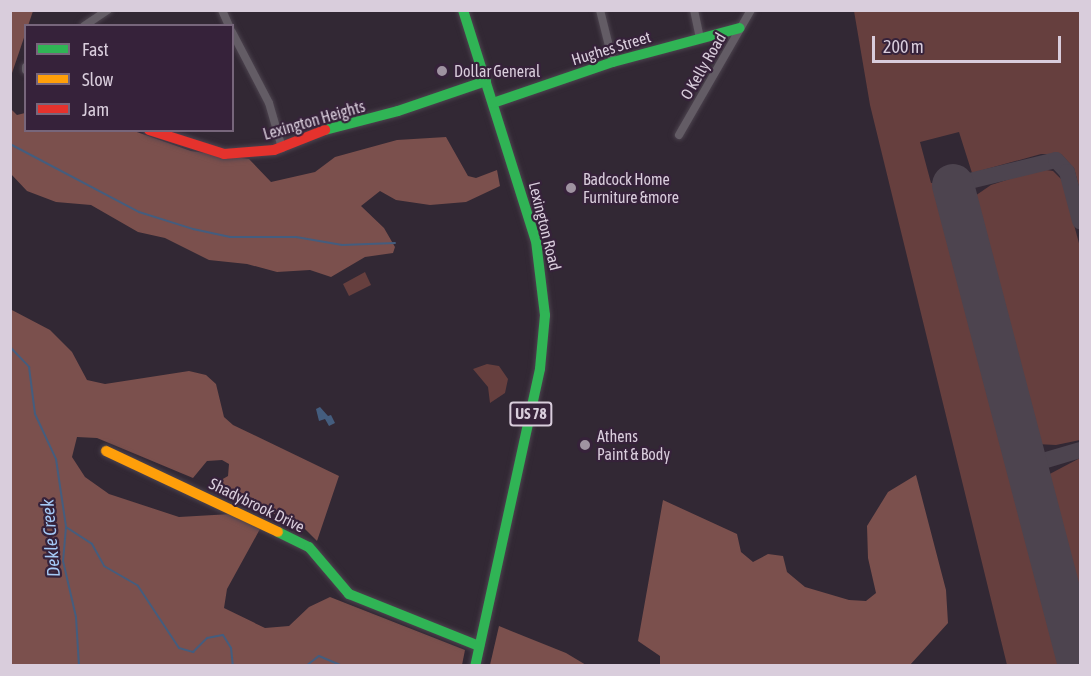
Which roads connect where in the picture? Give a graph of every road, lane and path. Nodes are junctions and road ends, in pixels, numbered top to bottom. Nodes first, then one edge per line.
1 (108, 10) edge
2 (222, 10) edge
3 (463, 10) edge
4 (600, 10) edge
5 (694, 10) edge
6 (751, 10) edge
7 (87, 24) edge
8 (228, 24) edge
9 (740, 28) junction
10 (234, 36) edge
11 (700, 38) junction
12 (613, 62) junction
13 (486, 81) junction
14 (493, 103) junction
15 (155, 132) edge
16 (679, 135) dead end
17 (282, 148) junction
18 (106, 451) dead end
19 (479, 646) junction
20 (475, 666) edge

1 - 7 street
2 - 8 street
3 - 13 main road, Lexington Road / US 78
4 - 12 street
5 - 11 street
6 - 9 street, O Kelly Road
9 - 11 main road, Hughes Street
9 - 16 street, O Kelly Road
10 - 17 street
11 - 12 main road, Hughes Street
12 - 14 main road, Hughes Street
13 - 14 main road, Lexington Road / US 78
13 - 17 main road, Lexington Heights
14 - 19 main road, Lexington Road / US 78
15 - 17 main road, Lexington Heights
18 - 19 main road, Shadybrook Drive
19 - 20 main road, Lexington Road / US 78

